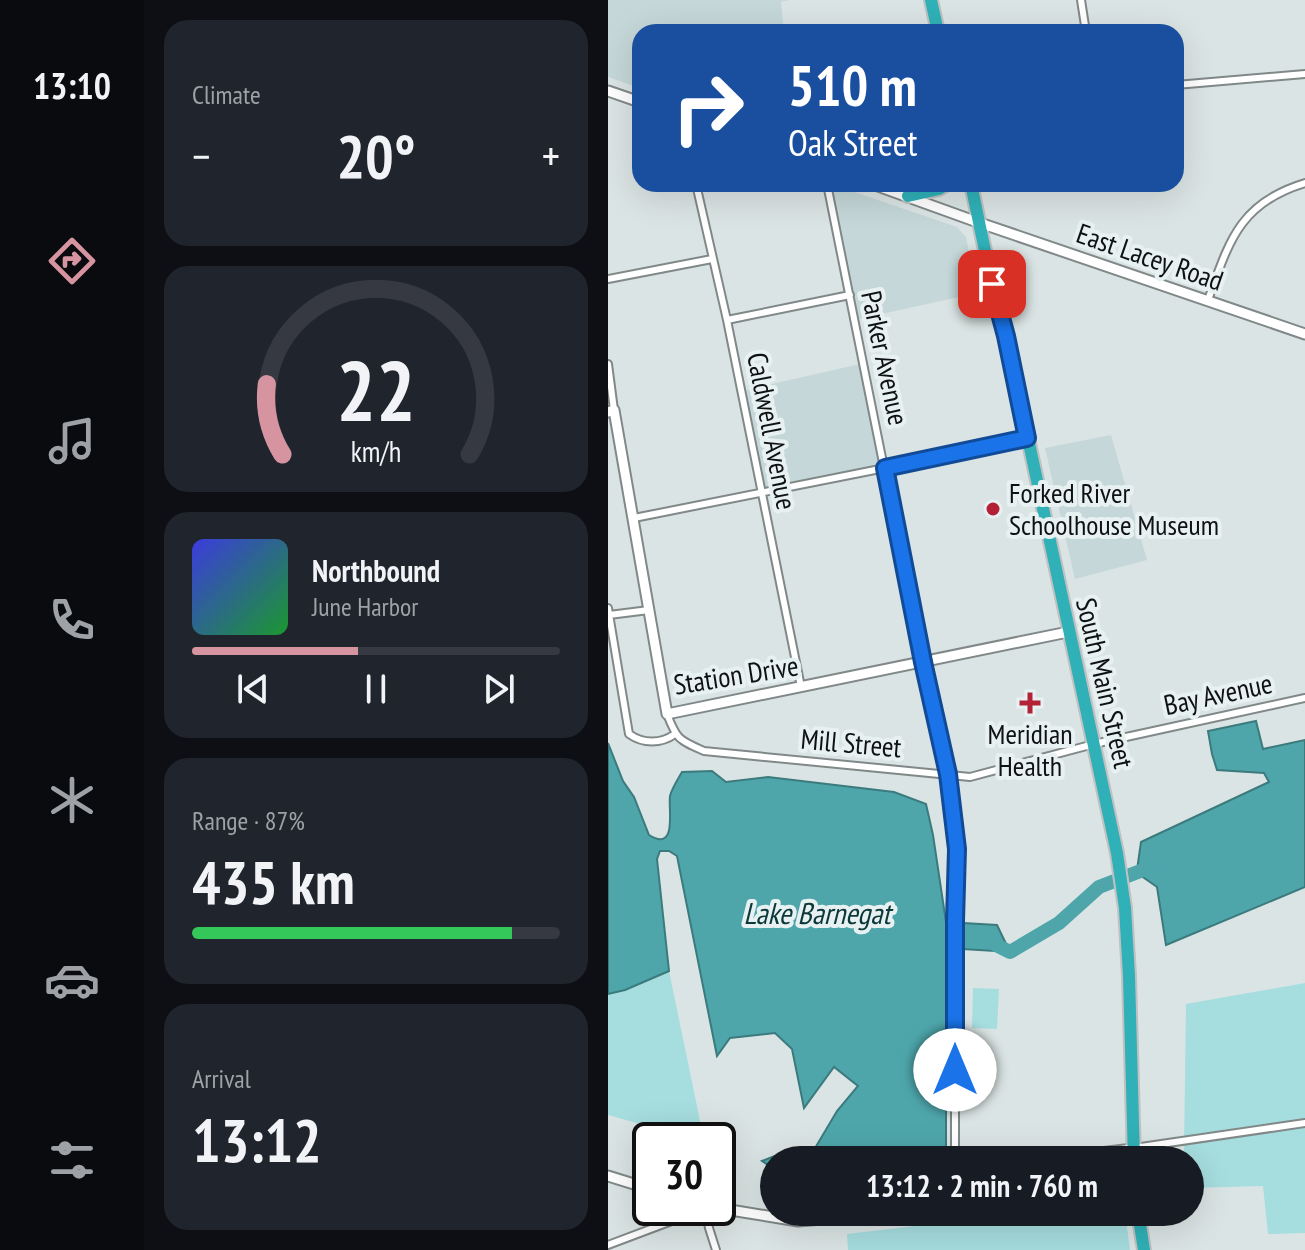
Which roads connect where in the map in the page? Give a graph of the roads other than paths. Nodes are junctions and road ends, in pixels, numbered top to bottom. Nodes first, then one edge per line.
1 (931, 0) edge
2 (1081, 0) edge
3 (936, 24) edge
4 (1085, 24) edge
5 (1305, 74) edge
6 (1184, 84) edge
7 (608, 91) edge
8 (632, 99) edge
9 (1305, 183) edge
10 (698, 192) edge
11 (829, 192) edge
12 (896, 192) edge
13 (926, 192) edge
14 (973, 192) edge
15 (908, 196) junction
16 (980, 223) junction
17 (712, 259) junction
18 (608, 279) edge
19 (850, 295) junction
20 (1208, 300) junction
21 (727, 320) junction
22 (1305, 334) edge
23 (608, 364) edge
24 (611, 411) edge
25 (1027, 438) junction
26 (885, 468) junction
27 (762, 492) junction
28 (634, 518) junction
29 (608, 608) edge
30 (649, 610) junction
31 (608, 615) edge
32 (1068, 632) junction
33 (923, 662) junction
34 (801, 687) junction
35 (1305, 698) edge
36 (667, 714) junction
37 (675, 734) junction
38 (1094, 744) junction
39 (948, 774) junction
40 (1305, 1123) edge
41 (955, 1146) edge
42 (1134, 1146) edge
43 (1178, 1146) edge
44 (608, 1176) edge
45 (632, 1183) edge
46 (736, 1211) edge
47 (760, 1215) edge
48 (658, 1226) edge
49 (708, 1226) edge
50 (1140, 1226) edge
51 (608, 1245) edge
52 (716, 1250) edge
53 (1144, 1250) edge

1 - 3 highway
2 - 4 street
5 - 6 street
7 - 8 street
9 - 20 street
10 - 17 street, Caldwell Avenue
11 - 19 street, Parker Avenue
12 - 15 street, East Lacey Road
13 - 15 highway
14 - 16 highway, South Main Street
15 - 16 street, East Lacey Road
16 - 20 street, East Lacey Road
16 - 25 highway, South Main Street
17 - 18 street
17 - 21 street, Caldwell Avenue
19 - 21 street
19 - 26 street, Parker Avenue
20 - 22 street, East Lacey Road
21 - 27 street, Caldwell Avenue
23 - 24 street
24 - 28 street, Station Drive
25 - 26 street
25 - 32 highway, South Main Street
26 - 27 street
26 - 33 street, Parker Avenue
27 - 28 street
27 - 34 street, Caldwell Avenue
28 - 30 street, Station Drive
29 - 31 street
30 - 31 street
30 - 36 street, Station Drive
31 - 37 street
32 - 33 street, Station Drive
32 - 38 highway, South Main Street
33 - 34 street, Station Drive
33 - 39 street, Parker Avenue
34 - 36 street, Station Drive
35 - 38 street, Bay Avenue
36 - 37 street
37 - 39 street, Mill Street
38 - 39 street, Mill Street
38 - 42 highway, South Main Street
39 - 41 street, Parker Avenue
40 - 43 street
44 - 45 street
46 - 47 street
48 - 51 street
49 - 52 street
50 - 53 highway

